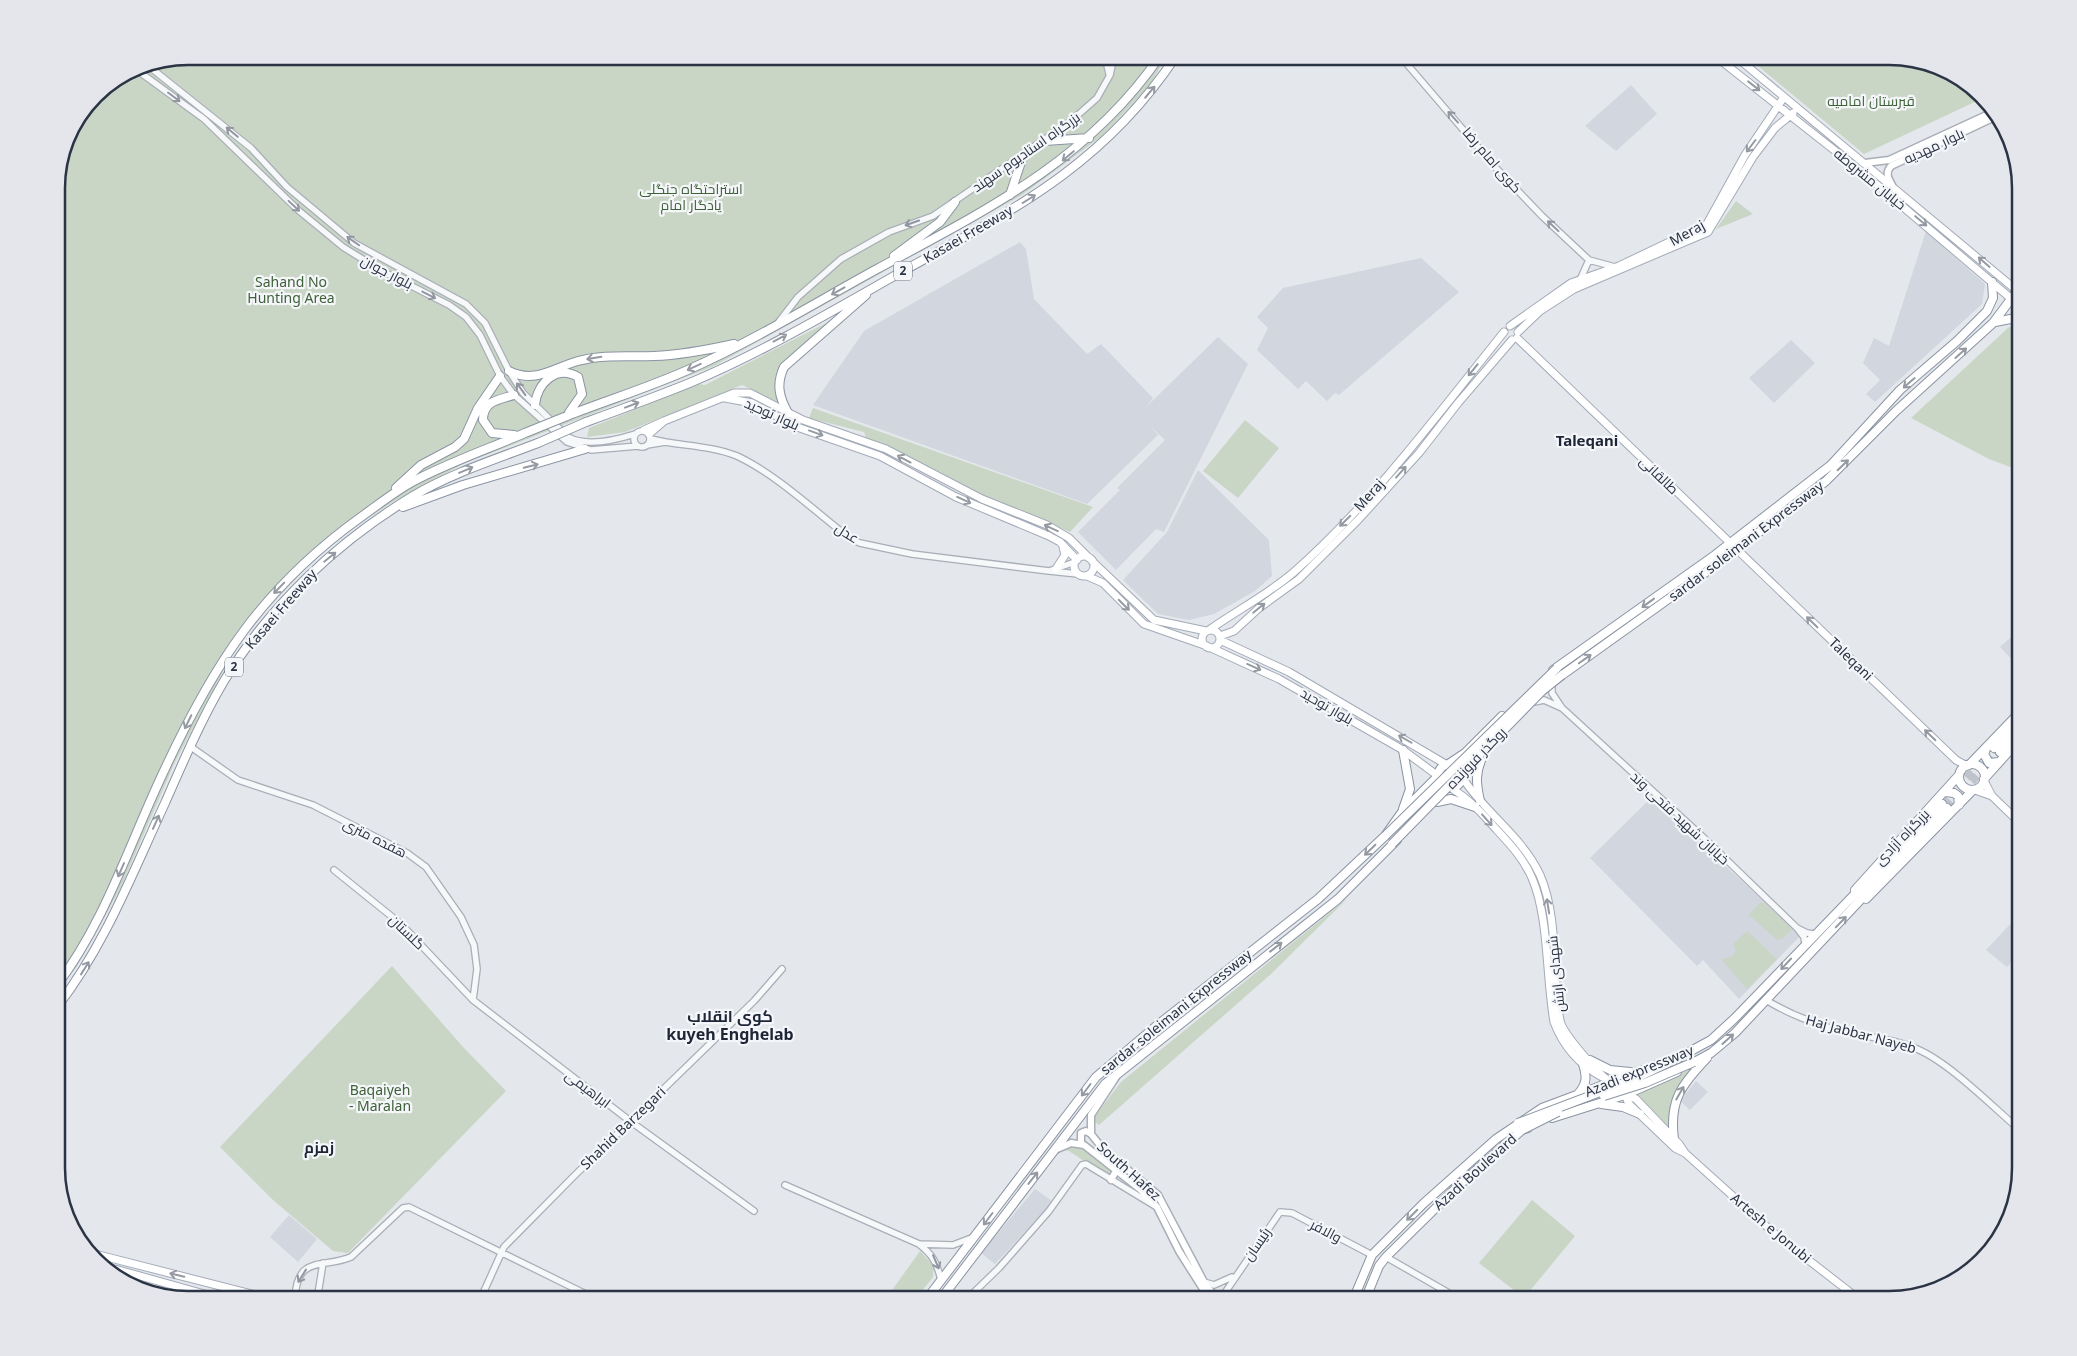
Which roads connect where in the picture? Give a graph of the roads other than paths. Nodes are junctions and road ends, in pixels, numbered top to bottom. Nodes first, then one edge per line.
1 (1107, 65) edge
2 (1112, 65) edge
3 (1154, 65) edge
4 (1169, 65) edge
5 (1408, 65) edge
6 (1729, 65) edge
7 (1746, 65) edge
8 (154, 70) edge
9 (142, 74) edge
10 (1110, 75) junction
11 (1784, 97) junction
12 (1778, 105) junction
13 (1797, 107) junction
14 (1988, 115) edge
15 (1791, 116) junction
16 (1991, 119) edge
17 (1768, 123) junction
18 (1775, 128) junction
19 (1827, 132) junction
20 (1089, 138) junction
21 (1821, 139) junction
22 (1045, 141) junction
23 (1023, 156) junction
24 (1865, 163) junction
25 (1892, 185) junction
26 (1010, 195) junction
27 (955, 202) junction
28 (1589, 260) junction
29 (1615, 267) junction
30 (866, 276) junction
31 (1580, 280) junction
32 (1992, 282) junction
33 (879, 284) junction
34 (2012, 287) edge
35 (2012, 299) joint
36 (2012, 319) edge
37 (1993, 323) junction
38 (776, 325) junction
39 (1510, 326) junction
40 (1972, 328) junction
41 (1504, 332) junction
42 (1981, 335) junction
43 (1515, 337) junction
44 (746, 342) junction
45 (509, 371) junction
46 (500, 376) junction
47 (514, 396) junction
48 (723, 398) junction
49 (535, 405) junction
50 (788, 413) junction
51 (566, 416) junction
52 (523, 434) junction
53 (635, 434) junction
54 (648, 435) junction
55 (855, 438) junction
56 (665, 442) junction
57 (647, 445) junction
58 (638, 446) junction
59 (852, 446) junction
60 (585, 449) junction
61 (379, 504) junction
62 (386, 515) junction
63 (1750, 528) junction
64 (1754, 537) junction
65 (1060, 542) junction
66 (1730, 543) junction
67 (1736, 550) junction
68 (1710, 558) junction
69 (1090, 560) junction
70 (1076, 561) junction
71 (1716, 565) junction
72 (1056, 569) junction
73 (1049, 571) junction
74 (1078, 574) junction
75 (1086, 576) junction
76 (1234, 611) junction
77 (1244, 622) junction
78 (1208, 631) junction
79 (1234, 631) junction
80 (1220, 638) junction
81 (1233, 646) junction
82 (1208, 647) junction
83 (1559, 672) junction
84 (1552, 684) junction
85 (1534, 702) junction
86 (1562, 708) junction
87 (2012, 724) edge
88 (2012, 730) edge
89 (2012, 736) edge
90 (191, 747) junction
91 (2012, 748) edge
92 (1403, 750) junction
93 (1993, 750) junction
94 (1426, 752) junction
95 (1483, 756) junction
96 (1421, 762) junction
97 (2000, 762) junction
98 (1447, 765) junction
99 (1968, 765) junction
100 (1959, 775) junction
101 (1438, 776) junction
102 (1462, 777) junction
103 (1984, 780) junction
104 (1451, 788) junction
105 (1974, 790) junction
106 (1423, 791) junction
107 (1945, 792) junction
108 (1992, 796) junction
109 (1437, 802) junction
110 (1477, 804) junction
111 (1959, 805) junction
112 (1402, 812) junction
113 (2012, 815) edge
114 (1385, 836) junction
115 (1392, 844) junction
116 (334, 870) dead end
117 (1847, 900) junction
118 (1854, 908) junction
119 (1797, 928) junction
120 (1814, 934) junction
121 (1804, 945) junction
122 (782, 970) dead end
123 (65, 972) edge
124 (65, 994) edge
125 (473, 1000) junction
126 (1766, 1000) junction
127 (1691, 1052) junction
128 (1711, 1053) junction
129 (1587, 1062) junction
130 (1694, 1062) junction
131 (1121, 1069) junction
132 (1637, 1072) junction
133 (1607, 1080) junction
134 (1625, 1095) junction
135 (1576, 1096) junction
136 (1592, 1104) junction
137 (1640, 1114) junction
138 (630, 1121) junction
139 (2012, 1123) edge
140 (1520, 1127) junction
141 (1091, 1134) junction
142 (1674, 1139) junction
143 (1081, 1144) junction
144 (1054, 1152) junction
145 (1684, 1153) junction
146 (1117, 1170) junction
147 (1111, 1180) junction
148 (786, 1186) dead end
149 (1157, 1207) junction
150 (754, 1211) dead end
151 (1280, 1212) joint
152 (976, 1236) junction
153 (919, 1244) junction
154 (502, 1252) junction
155 (1372, 1255) junction
156 (102, 1256) edge
157 (1386, 1257) junction
158 (323, 1263) junction
159 (120, 1270) edge
160 (1234, 1276) junction
161 (942, 1280) junction
162 (1204, 1282) junction
163 (194, 1291) edge
164 (240, 1291) edge
165 (295, 1291) edge
166 (318, 1291) edge
167 (484, 1291) edge
168 (580, 1291) edge
169 (933, 1291) edge
170 (947, 1291) edge
171 (975, 1291) edge
172 (1204, 1291) edge
173 (1211, 1291) edge
174 (1224, 1291) edge
175 (1357, 1291) edge
176 (1368, 1291) edge
177 (1445, 1291) edge
178 (1848, 1291) edge

1 - 10 street
2 - 10 street, بزرگراه استادیوم سهند
3 - 20 highway, Kasaei Freeway / 2
33 -> 4 highway, Kasaei Freeway / 2
28 -> 5 street, کوی امام رضا
6 -> 12 main road, خیابان مشروطه
7 - 11 main road, خیابان مشروطه
45 -> 8 street, بلوار جوان
9 -> 46 street, بلوار جوان
10 - 22 street, بزرگراه استادیوم سهند
11 - 12 main road, Meraj
11 - 13 main road, خیابان مشروطه
12 - 15 main road, خیابان مشروطه
12 - 17 main road, Meraj
13 - 15 main road, Meraj
13 - 19 main road, خیابان مشروطه
14 - 24 main road, بلوار مهدیه
15 - 18 main road, Meraj
15 - 21 main road, خیابان مشروطه
16 - 25 main road, بلوار مهدیه
17 - 18 main road
17 -> 29 main road, Meraj
18 - 43 main road, Meraj
19 - 21 main road
19 - 24 main road, خیابان مشروطه
20 - 22 highway
20 -> 26 highway, Kasaei Freeway / 2
21 -> 32 main road, خیابان مشروطه
22 - 23 street, بزرگراه استادیوم سهند
23 - 26 highway
23 - 27 street, بزرگراه استادیوم سهند
24 - 25 main road, خیابان مشروطه
34 -> 25 main road, خیابان مشروطه
26 - 30 highway, Kasaei Freeway / 2
27 - 30 highway
27 -> 38 street
28 - 29 street
28 - 31 street
29 - 31 main road, Meraj
30 -> 38 highway, Kasaei Freeway / 2
31 - 39 main road, Meraj
32 - 35 main road, خیابان مشروطه
32 - 40 highway, sardar soleimani Expressway
33 - 50 highway
62 -> 33 highway, Kasaei Freeway / 2, bridge
35 - 37 highway, sardar soleimani Expressway
36 - 37 highway
37 - 42 highway, sardar soleimani Expressway
38 - 44 highway, Kasaei Freeway / 2
39 - 41 main road, Meraj
39 - 43 main road
40 - 42 highway
40 -> 63 highway, sardar soleimani Expressway
41 - 43 main road
41 -> 76 main road, Meraj
64 -> 42 highway, sardar soleimani Expressway
43 - 66 main road, طالقانی
77 -> 43 main road, Meraj
44 -> 45 highway
44 -> 51 highway, Kasaei Freeway / 2
49 -> 45 street, بلوار جوان
46 - 47 street, بلوار جوان
46 - 61 highway
47 - 52 highway
47 - 60 street, بلوار جوان
48 - 50 main road, بلوار توحید
48 - 54 main road
48 -> 59 main road, بلوار توحید
49 - 51 highway
49 - 53 street, بلوار جوان
50 - 55 main road, بلوار توحید
51 - 52 highway, 2, bridge
52 - 61 highway, Kasaei Freeway / 2
53 - 54 street, بلوار جوان
53 - 58 street
54 - 56 street, عدل
54 - 57 street
55 - 59 main road
69 -> 55 main road, بلوار توحید
56 - 57 street, بلوار جوان
56 - 73 street, عدل
57 - 58 street, بلوار جوان
58 - 60 street, بلوار جوان
59 -> 65 main road, بلوار توحید
62 -> 60 highway
61 -> 123 highway, Kasaei Freeway / 2
90 -> 62 highway, Kasaei Freeway / 2
63 - 64 highway
63 - 66 highway, sardar soleimani Expressway
64 - 67 highway, sardar soleimani Expressway
65 - 70 main road, بلوار توحید
65 - 72 main road
66 - 67 main road, طالقانی
66 - 68 highway, sardar soleimani Expressway
67 - 71 highway, sardar soleimani Expressway
99 -> 67 main road, Taleqani
68 - 71 highway
68 -> 83 highway, sardar soleimani Expressway
69 - 70 main road
69 - 75 main road
69 - 78 main road, بلوار توحید
70 - 72 street, عدل
70 - 74 main road
83 -> 71 highway, sardar soleimani Expressway
72 - 73 street, عدل
73 - 74 street, عدل
74 - 75 main road
75 -> 82 main road, بلوار توحید
76 - 77 main road
76 - 78 main road, Meraj
77 - 79 main road, Meraj
78 - 80 main road
78 - 82 main road
79 - 80 main road, Meraj
79 - 81 main road
80 - 81 main road, بلوار توحید
80 - 82 main road
94 -> 81 main road, بلوار توحید
82 -> 92 main road, بلوار توحید
83 - 84 highway, sardar soleimani Expressway
83 - 98 highway, sardar soleimani Expressway
83 - 114 highway, روگذر فروزنده, bridge
83 - 115 highway, روگذر فروزنده, bridge
84 - 85 highway, sardar soleimani Expressway
84 - 86 street
85 - 86 street
85 - 95 highway, sardar soleimani Expressway
86 - 119 street, خیابان شهید فتحی وند
87 - 93 highway
88 - 93 highway
89 - 93 highway
124 -> 90 highway, Kasaei Freeway / 2
90 - 125 street, هفده متری
91 - 97 highway
92 - 96 main road, بلوار توحید
92 - 112 highway
93 - 97 highway
93 - 99 highway
94 - 96 main road
94 - 98 main road, بلوار توحید
95 - 102 highway, sardar soleimani Expressway
95 - 110 highway
96 - 101 main road, بلوار توحید
97 - 103 highway
98 - 101 highway
98 - 102 highway
99 - 100 highway
99 - 103 highway
100 - 105 highway
100 - 107 highway, بزرگراه آزادی
101 - 104 highway
101 - 106 highway, sardar soleimani Expressway
102 - 104 highway
102 - 110 main road, شهدای ارتش
103 - 105 highway
103 - 108 main road
104 - 109 highway, sardar soleimani Expressway
104 - 110 main road, شهدای ارتش
105 - 108 main road
105 - 111 highway, بزرگراه آزادی
106 - 109 highway
106 - 112 highway, sardar soleimani Expressway
107 - 111 highway
107 - 117 highway, بزرگراه آزادی
108 - 113 main road
109 - 110 highway
109 - 115 highway, sardar soleimani Expressway
110 - 129 main road, شهدای ارتش
111 - 118 highway, بزرگراه آزادی
112 - 114 highway, sardar soleimani Expressway
114 -> 152 highway, sardar soleimani Expressway
131 -> 115 highway, sardar soleimani Expressway
116 - 125 street, گلستان
117 - 118 highway, Azadi expressway
117 - 120 highway, Azadi expressway
126 -> 118 highway, Azadi expressway
119 - 120 street
119 - 121 street
120 - 121 highway, Azadi expressway
121 -> 127 highway, Azadi expressway
122 - 138 street, Shahid Barzegari
125 - 138 street, ابراهیمی
128 -> 126 highway, Azadi expressway
126 - 139 street, Haj Jabbar Nayeb
127 - 132 highway, Azadi expressway
127 - 140 highway, bridge
128 - 130 highway, Azadi expressway
142 -> 128 highway
129 - 132 highway
129 - 133 main road, شهدای ارتش
129 - 135 highway
130 - 134 highway, Azadi expressway
130 - 140 highway, bridge
131 - 141 main road, South Hafez
131 - 144 highway, sardar soleimani Expressway
132 - 133 highway, Azadi expressway
133 - 134 main road, شهدای ارتش
133 - 135 highway, Azadi expressway
134 - 136 highway, Azadi Boulevard
134 - 137 main road
134 - 142 main road
135 - 140 highway, Azadi expressway
136 - 137 highway
136 - 140 highway, Azadi Boulevard
137 - 145 main road
138 - 150 street, ابراهیمی
138 - 154 street, Shahid Barzegari
140 -> 155 highway, Azadi expressway
140 - 157 highway, Azadi Boulevard
141 - 143 main road
141 - 162 main road, South Hafez
142 - 145 main road
143 - 144 main road
143 - 146 main road
170 -> 144 highway, sardar soleimani Expressway
145 - 178 main road, Artesh e Jonubi
146 - 147 main road
146 - 149 main road
147 - 149 street, South Hafez
147 - 171 street, South Hafez
148 - 153 street
149 - 172 main road
151 - 155 street, والافر
151 - 160 street, رئیسان
152 - 153 street
152 - 161 highway, sardar soleimani Expressway
153 -> 161 street
154 - 158 street
154 - 167 street, Shahid Barzegari
154 - 168 street
155 - 175 highway, Azadi expressway
164 -> 156 main road
157 - 176 highway, Azadi Boulevard
157 - 177 street
158 -> 165 street
158 - 166 street
159 - 163 main road
160 - 162 street
160 - 174 street, رئیسان
161 - 169 highway, sardar soleimani Expressway
162 - 173 main road, South Hafez

